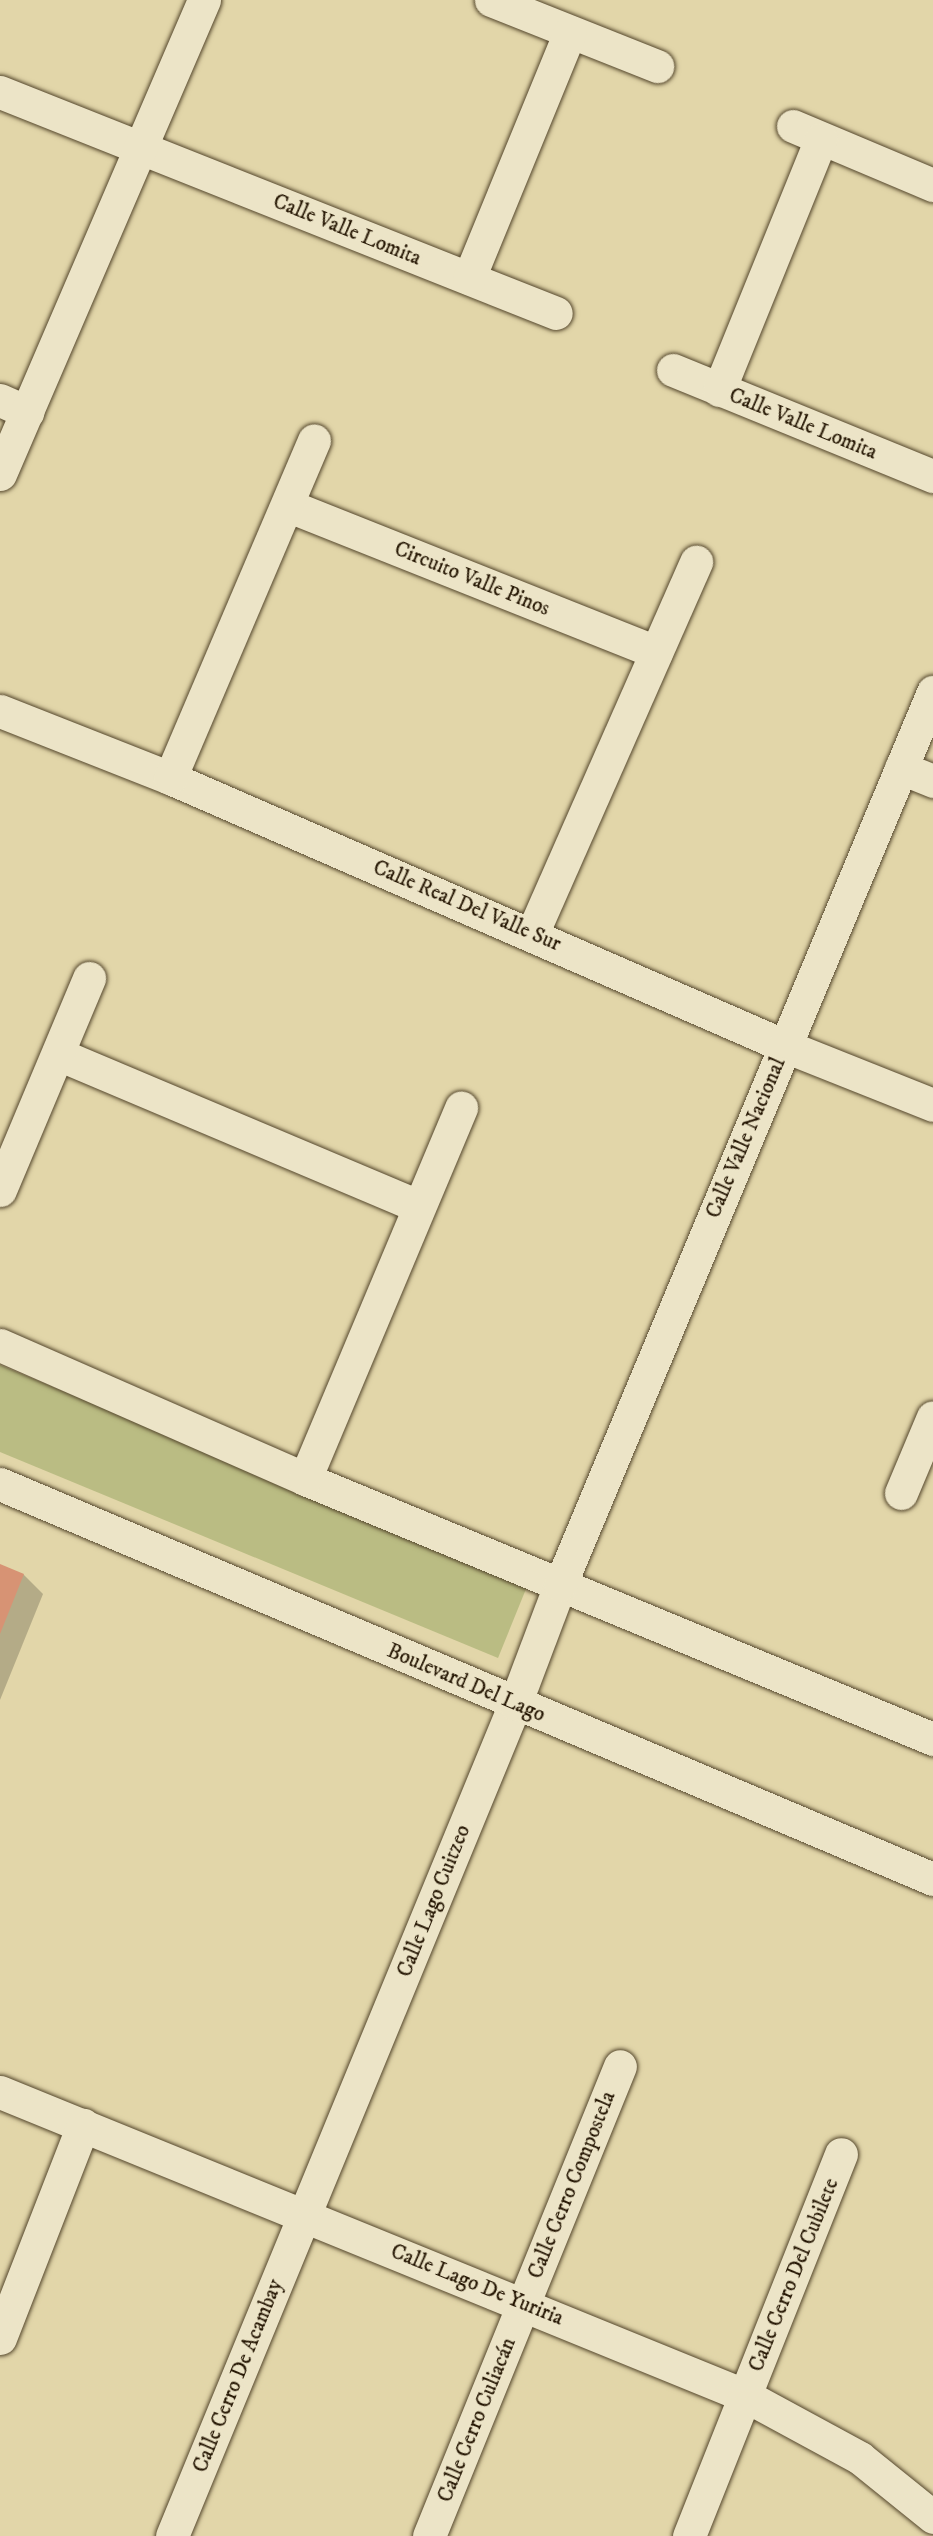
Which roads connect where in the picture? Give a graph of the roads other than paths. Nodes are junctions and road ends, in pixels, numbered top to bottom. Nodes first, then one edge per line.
1 (204, 0) edge
2 (491, 0) edge
3 (570, 32) junction
4 (657, 66) dead end
5 (0, 92) edge
6 (138, 146) junction
7 (933, 185) edge
8 (469, 278) junction
9 (556, 313) dead end
10 (674, 370) dead end
11 (719, 390) junction
12 (14, 406) edge
13 (314, 440) dead end
14 (0, 474) edge
15 (933, 477) edge
16 (289, 506) junction
17 (696, 562) dead end
18 (656, 652) junction
19 (933, 692) edge
20 (0, 711) edge
21 (902, 768) junction
22 (170, 778) junction
23 (933, 781) edge
24 (532, 934) junction
25 (89, 978) dead end
26 (785, 1046) junction
27 (58, 1054) junction
28 (933, 1105) edge
29 (461, 1107) dead end
30 (0, 1190) edge
31 (418, 1206) junction
32 (0, 1345) edge
33 (933, 1419) edge
34 (305, 1479) junction
35 (0, 1484) edge
36 (901, 1493) dead end
37 (560, 1584) junction
38 (515, 1704) junction
39 (933, 1739) edge
40 (933, 1879) edge
41 (620, 2066) dead end
42 (0, 2092) edge
43 (83, 2125) junction
44 (841, 2154) dead end
45 (303, 2216) junction
46 (524, 2304) junction
47 (0, 2338) edge
48 (746, 2396) junction
49 (933, 2517) edge
50 (172, 2536) edge
51 (429, 2536) edge
52 (689, 2536) edge

1 - 6 street
2 - 3 street
3 - 4 street
3 - 8 street
5 - 6 street, Calle Valle Lomita
6 - 8 street, Calle Valle Lomita
6 - 12 street
7 - 11 street
8 - 9 street, Calle Valle Lomita
10 - 11 street, Calle Valle Lomita
11 - 15 street, Calle Valle Lomita
12 - 14 street
13 - 16 street
16 - 18 street, Circuito Valle Pinos
16 - 22 street
17 - 18 street
18 - 24 street
19 - 21 street, Calle Valle Nacional
20 - 22 street, Calle Real Del Valle Sur
21 - 23 street
21 - 26 street, Calle Valle Nacional
22 - 24 street, Calle Real Del Valle Sur
24 - 26 street, Calle Real Del Valle Sur
25 - 27 street
26 - 28 street, Calle Real Del Valle Sur
26 - 37 street, Calle Valle Nacional
27 - 30 street
27 - 31 street
29 - 31 street
31 - 34 street
32 - 34 street
33 - 36 street
34 - 37 street
35 - 38 street, Boulevard Del Lago
37 - 38 street, Calle Lago Cuitzeo
37 - 39 street
38 - 40 street, Boulevard Del Lago
38 - 45 street, Calle Lago Cuitzeo
41 - 46 street, Calle Cerro Compostela
42 - 43 street, Calle Lago De Yuriria
43 - 45 street, Calle Lago De Yuriria
43 - 47 street
44 - 48 street, Calle Cerro Del Cubilete
45 - 46 street, Calle Lago De Yuriria
45 - 50 street, Calle Cerro De Acambay
46 - 48 street, Calle Lago De Yuriria
46 - 51 street, Calle Cerro Culiacán
48 - 49 street, Calle Lago De Yuriria
48 - 52 street, Calle Cerro Del Cubilete

